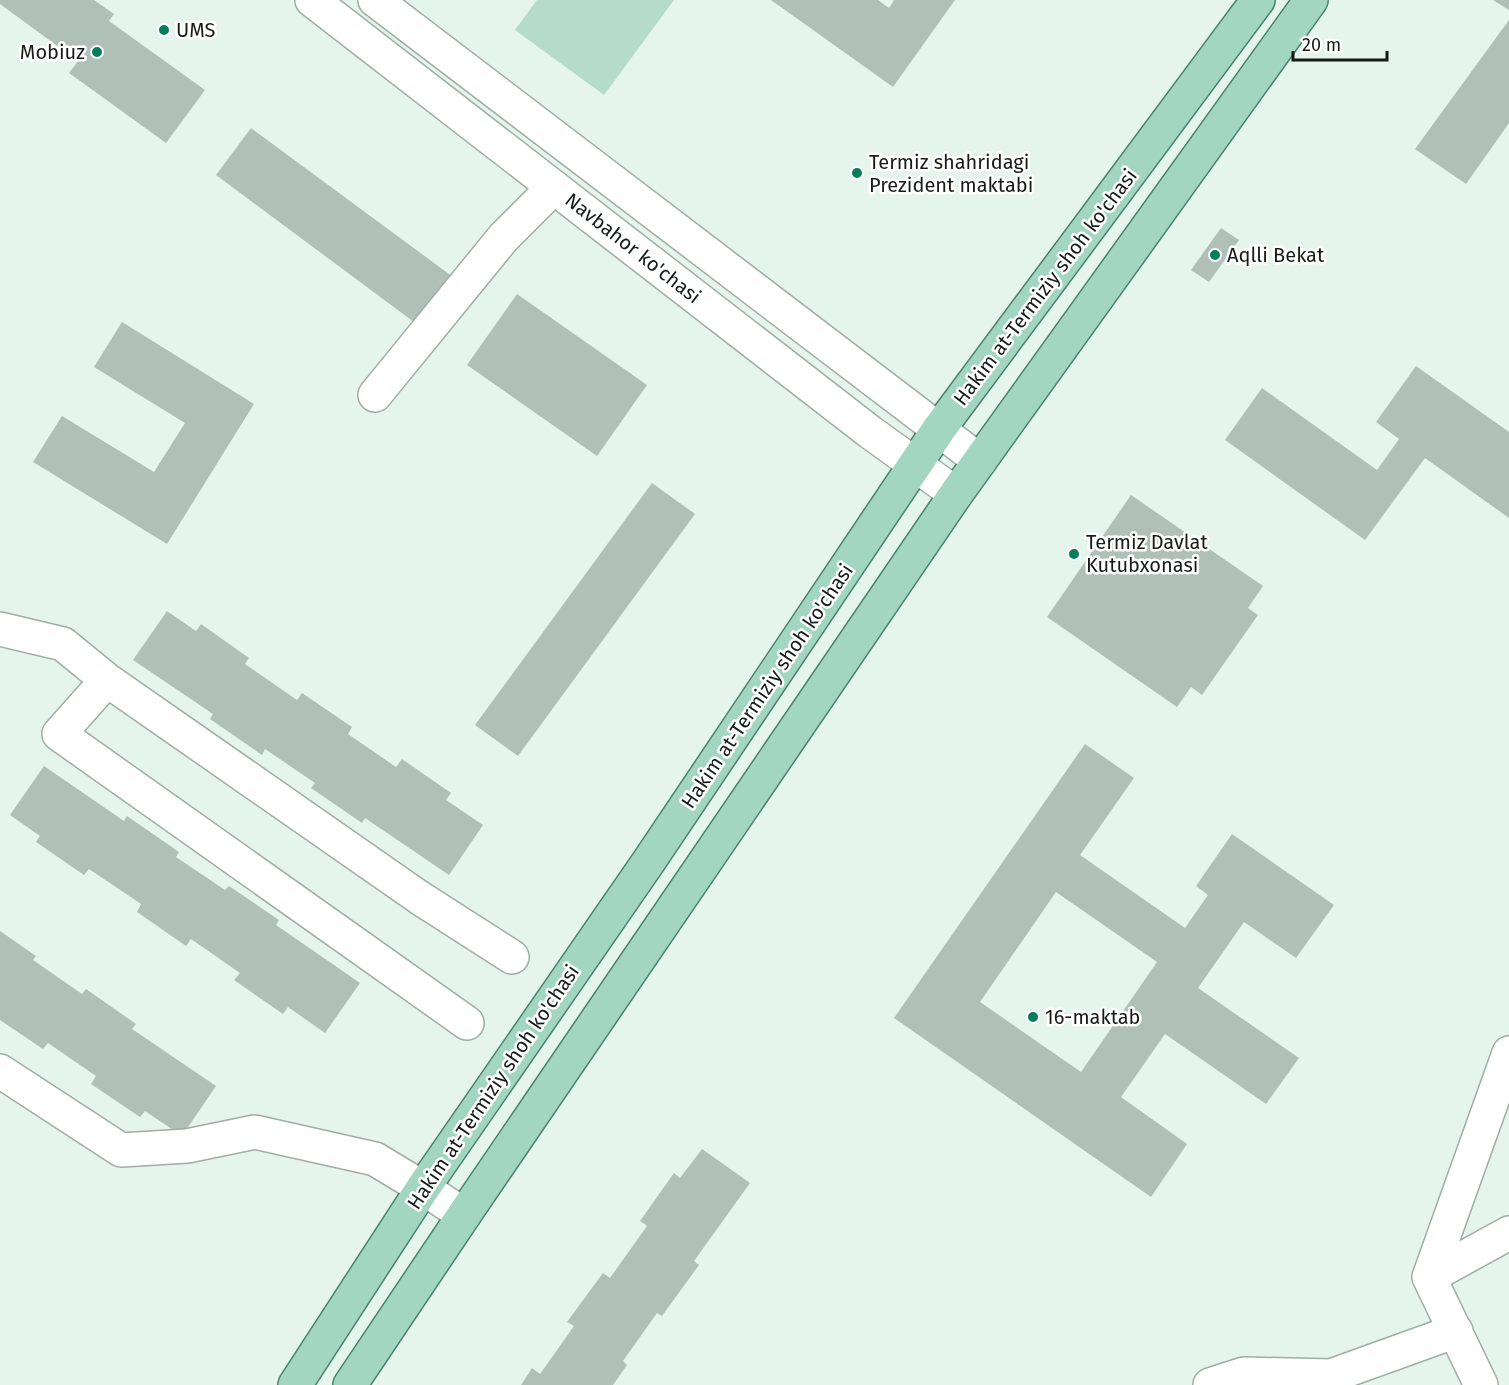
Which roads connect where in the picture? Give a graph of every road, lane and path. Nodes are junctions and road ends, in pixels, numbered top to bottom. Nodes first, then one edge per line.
1 (312, 0) edge
2 (375, 0) edge
3 (1258, 0) edge
4 (1311, 0) edge
5 (554, 187) junction
6 (375, 395) dead end
7 (939, 429) junction
8 (980, 461) junction
9 (915, 465) junction
10 (956, 494) junction
11 (0, 629) edge
12 (107, 680) junction
13 (512, 957) dead end
14 (467, 1023) dead end
15 (1509, 1053) edge
16 (0, 1071) edge
17 (423, 1188) junction
18 (464, 1215) junction
19 (1509, 1233) edge
20 (1429, 1277) junction
21 (1456, 1331) junction
22 (295, 1385) edge
23 (350, 1385) edge
24 (1210, 1385) edge
25 (1481, 1385) edge

1 - 5 street, Navbahor ko'chasi
2 - 7 street, Navbahor ko'chasi
3 - 7 main road, Hakim at-Termiziy shoh ko'chasi
4 - 8 main road
5 - 6 street
5 - 9 street, Navbahor ko'chasi
7 - 8 street, Navbahor ko'chasi
7 - 9 main road, Hakim at-Termiziy shoh ko'chasi
8 - 10 main road
9 - 10 street, Navbahor ko'chasi
9 - 17 main road, Hakim at-Termiziy shoh ko'chasi
10 - 18 main road
11 - 12 street
12 - 13 street
12 - 14 street
15 - 20 street
16 - 17 street
17 - 18 street
17 - 22 main road, Hakim at-Termiziy shoh ko'chasi
18 - 23 main road
19 - 20 street
20 - 21 street
21 - 24 street
21 - 25 street

